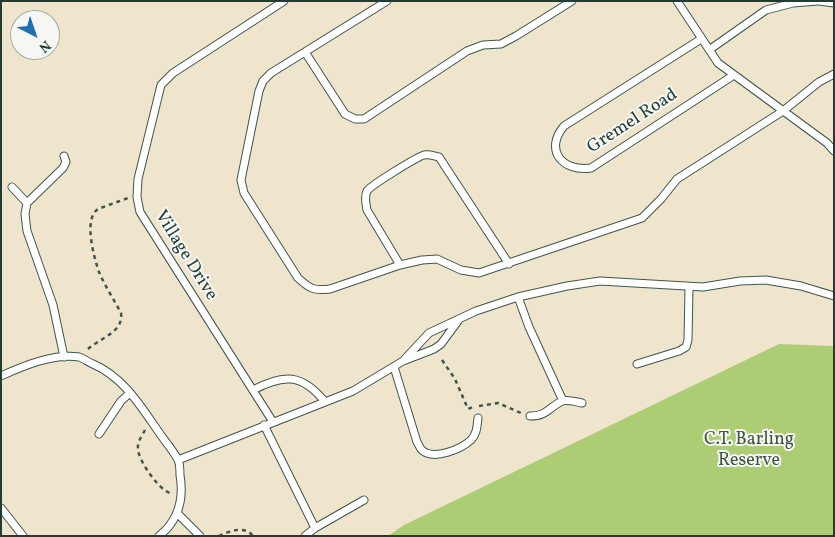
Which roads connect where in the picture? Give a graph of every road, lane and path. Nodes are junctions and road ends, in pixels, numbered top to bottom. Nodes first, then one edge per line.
1 (284, 1) edge
2 (387, 1) edge
3 (572, 1) edge
4 (677, 1) edge
5 (819, 1) edge
6 (834, 3) edge
7 (701, 39) junction
8 (709, 50) junction
9 (305, 52) junction
10 (834, 74) edge
11 (734, 75) junction
12 (783, 111) junction
13 (834, 151) edge
14 (64, 156) dead end
15 (12, 188) dead end
16 (136, 197) junction
17 (27, 203) junction
18 (509, 264) junction
19 (400, 265) junction
20 (689, 288) junction
21 (834, 296) edge
22 (518, 297) junction
23 (459, 319) junction
24 (64, 357) junction
25 (82, 359) junction
26 (442, 360) dead end
27 (403, 361) junction
28 (637, 364) dead end
29 (394, 367) junction
30 (1, 376) edge
31 (252, 390) junction
32 (130, 393) junction
33 (563, 401) junction
34 (325, 402) junction
35 (582, 403) dead end
36 (530, 416) joint
37 (478, 418) dead end
38 (150, 420) junction
39 (273, 422) junction
40 (264, 426) junction
41 (99, 434) dead end
42 (178, 460) junction
43 (181, 495) junction
44 (364, 500) dead end
45 (1, 508) edge
46 (178, 514) junction
47 (315, 528) junction
48 (23, 536) edge
49 (159, 536) edge
50 (200, 536) edge
51 (219, 536) edge
52 (253, 536) edge
53 (306, 536) edge

1 - 16 lane, Village Drive
2 - 9 lane
3 - 9 lane
4 - 7 lane
5 - 6 lane
5 - 8 lane
7 - 8 lane
7 - 11 lane, Gremel Road
8 - 11 lane
9 - 19 lane
10 - 12 lane
11 - 12 lane
12 - 13 lane
12 - 18 lane
14 - 17 lane
15 - 17 lane
16 - 25 path
16 - 31 lane, Village Drive
17 - 24 lane
18 - 19 lane
18 - 19 lane
20 - 21 lane
20 - 22 lane
20 - 28 lane
22 - 23 lane
22 - 33 lane
23 - 27 lane
23 - 27 lane
24 - 25 lane
24 - 30 lane
25 - 32 lane
26 - 36 path
27 - 29 lane
29 - 34 lane
29 - 37 lane
31 - 34 lane
31 - 39 lane, Village Drive
32 - 38 lane
32 - 41 lane
33 - 35 lane
33 - 36 lane
34 - 39 lane
38 - 42 lane
38 - 43 path
39 - 40 lane
40 - 42 lane
40 - 47 lane
42 - 43 lane
43 - 46 lane
44 - 47 lane
45 - 48 lane
46 - 49 lane
46 - 50 lane
47 - 53 lane
51 - 52 path

